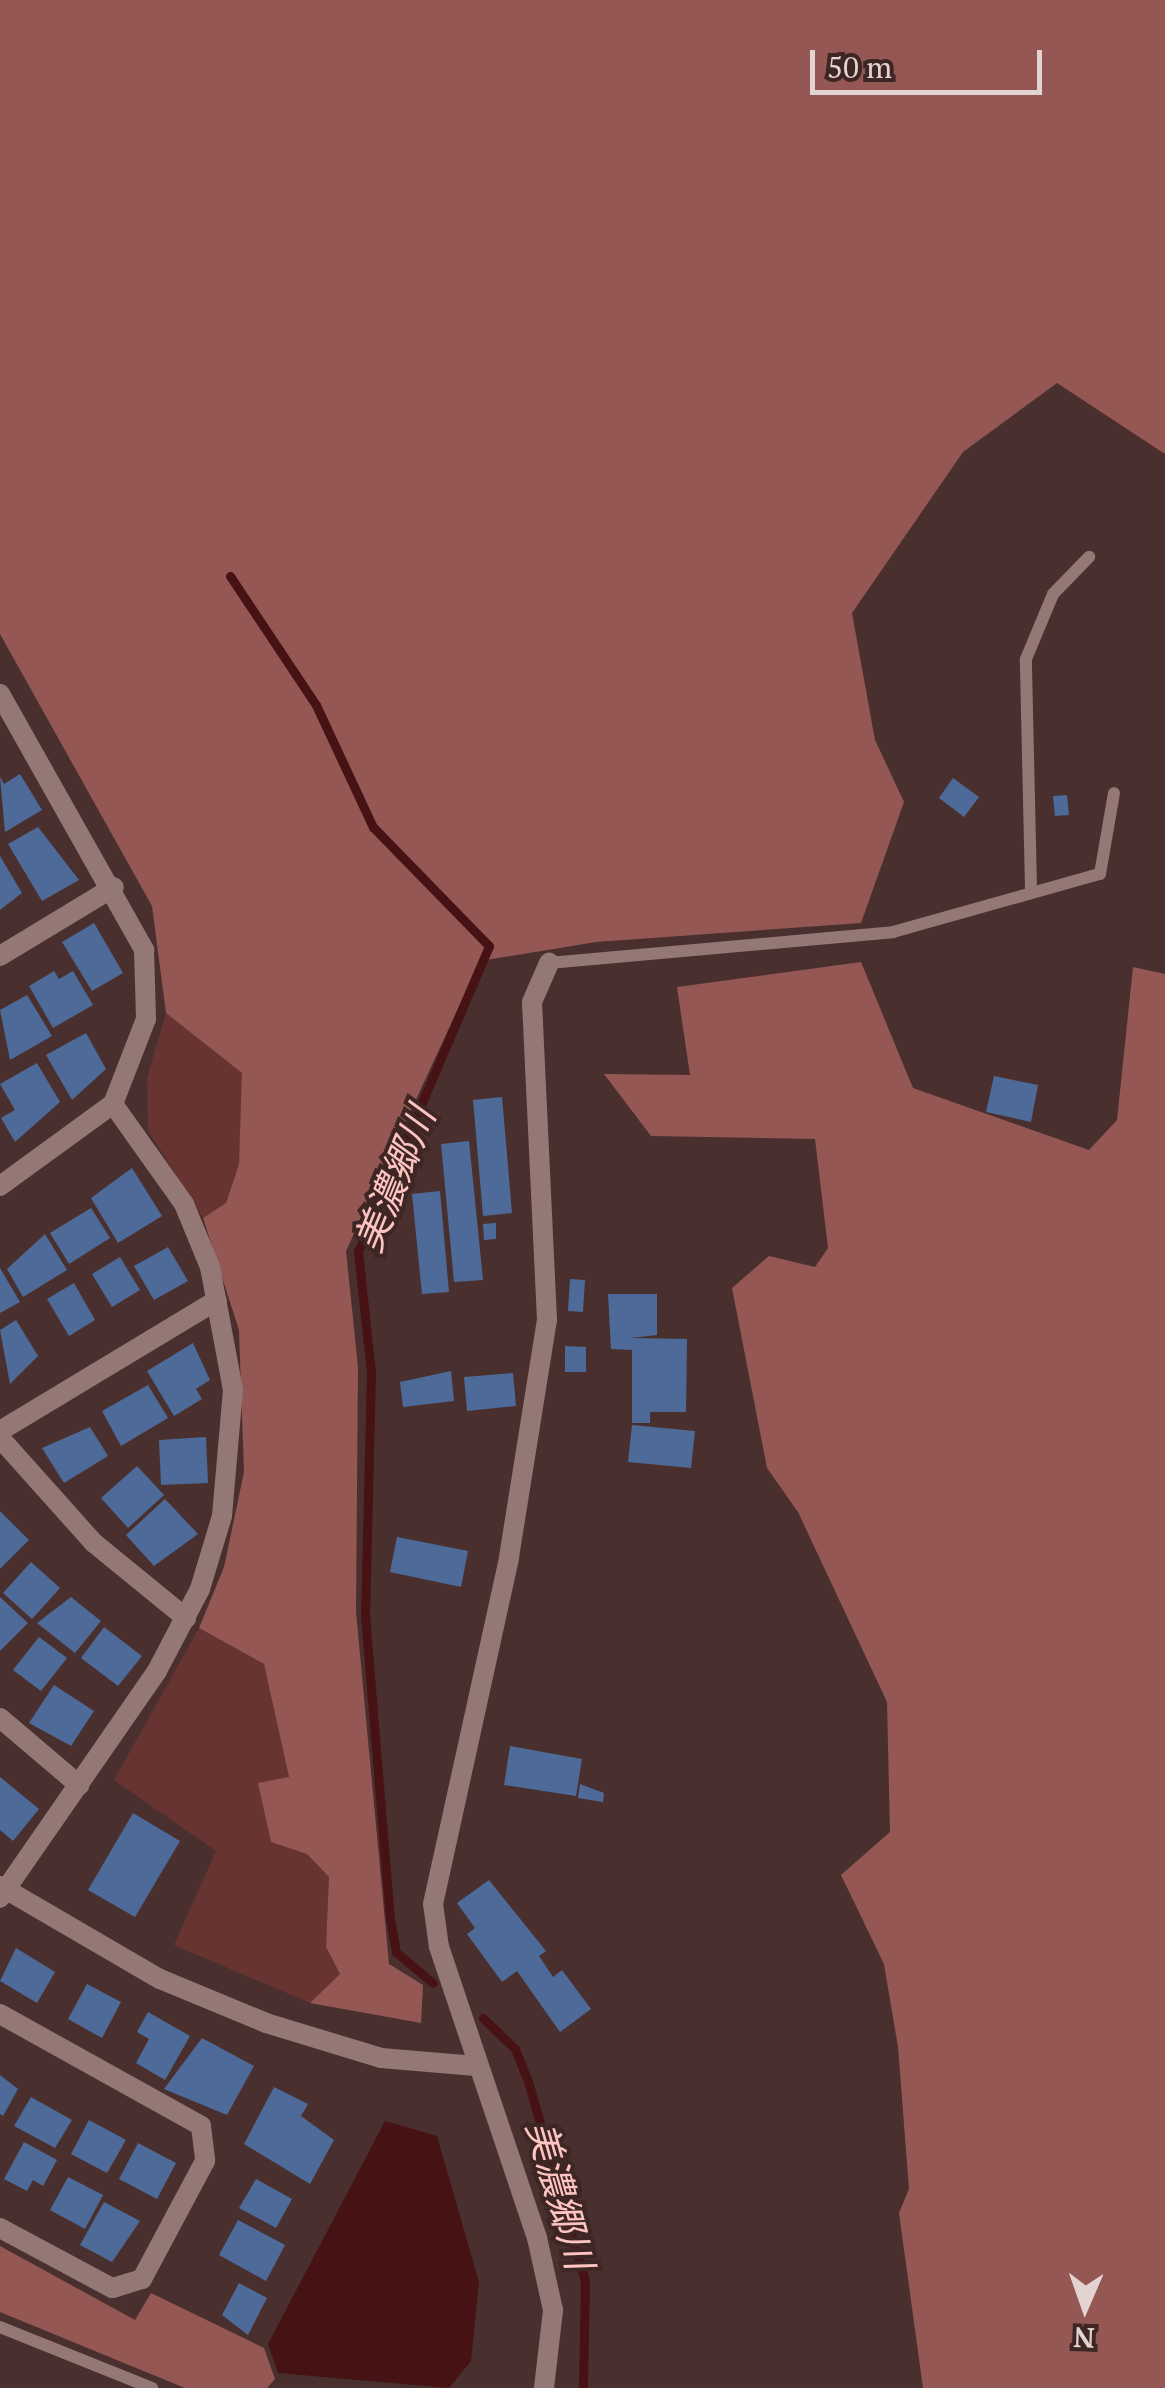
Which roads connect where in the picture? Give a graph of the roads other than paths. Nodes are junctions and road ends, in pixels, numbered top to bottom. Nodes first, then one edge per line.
1 (1088, 557) dead end
2 (0, 694) edge
3 (6, 719) edge
4 (1114, 793) dead end
5 (114, 888) junction
6 (1031, 888) junction
7 (0, 956) edge
8 (549, 964) joint
9 (113, 1104) junction
10 (0, 1186) edge
11 (217, 1300) junction
12 (0, 1435) edge
13 (186, 1618) junction
14 (0, 1718) edge
15 (79, 1785) junction
16 (2, 1891) edge
17 (0, 2014) edge
18 (476, 2066) junction
19 (0, 2228) edge
20 (0, 2327) edge
21 (152, 2388) edge
22 (544, 2388) edge

1 - 6 lane
2 - 3 street
3 - 5 street
4 - 6 lane
5 - 7 street
5 - 9 street
6 - 8 lane
8 - 18 street
9 - 10 street
9 - 11 street
11 - 12 street
11 - 13 street
12 - 13 street
13 - 15 street
14 - 15 street
15 - 16 street
16 - 18 street
17 - 19 street
18 - 22 street
20 - 21 lane

